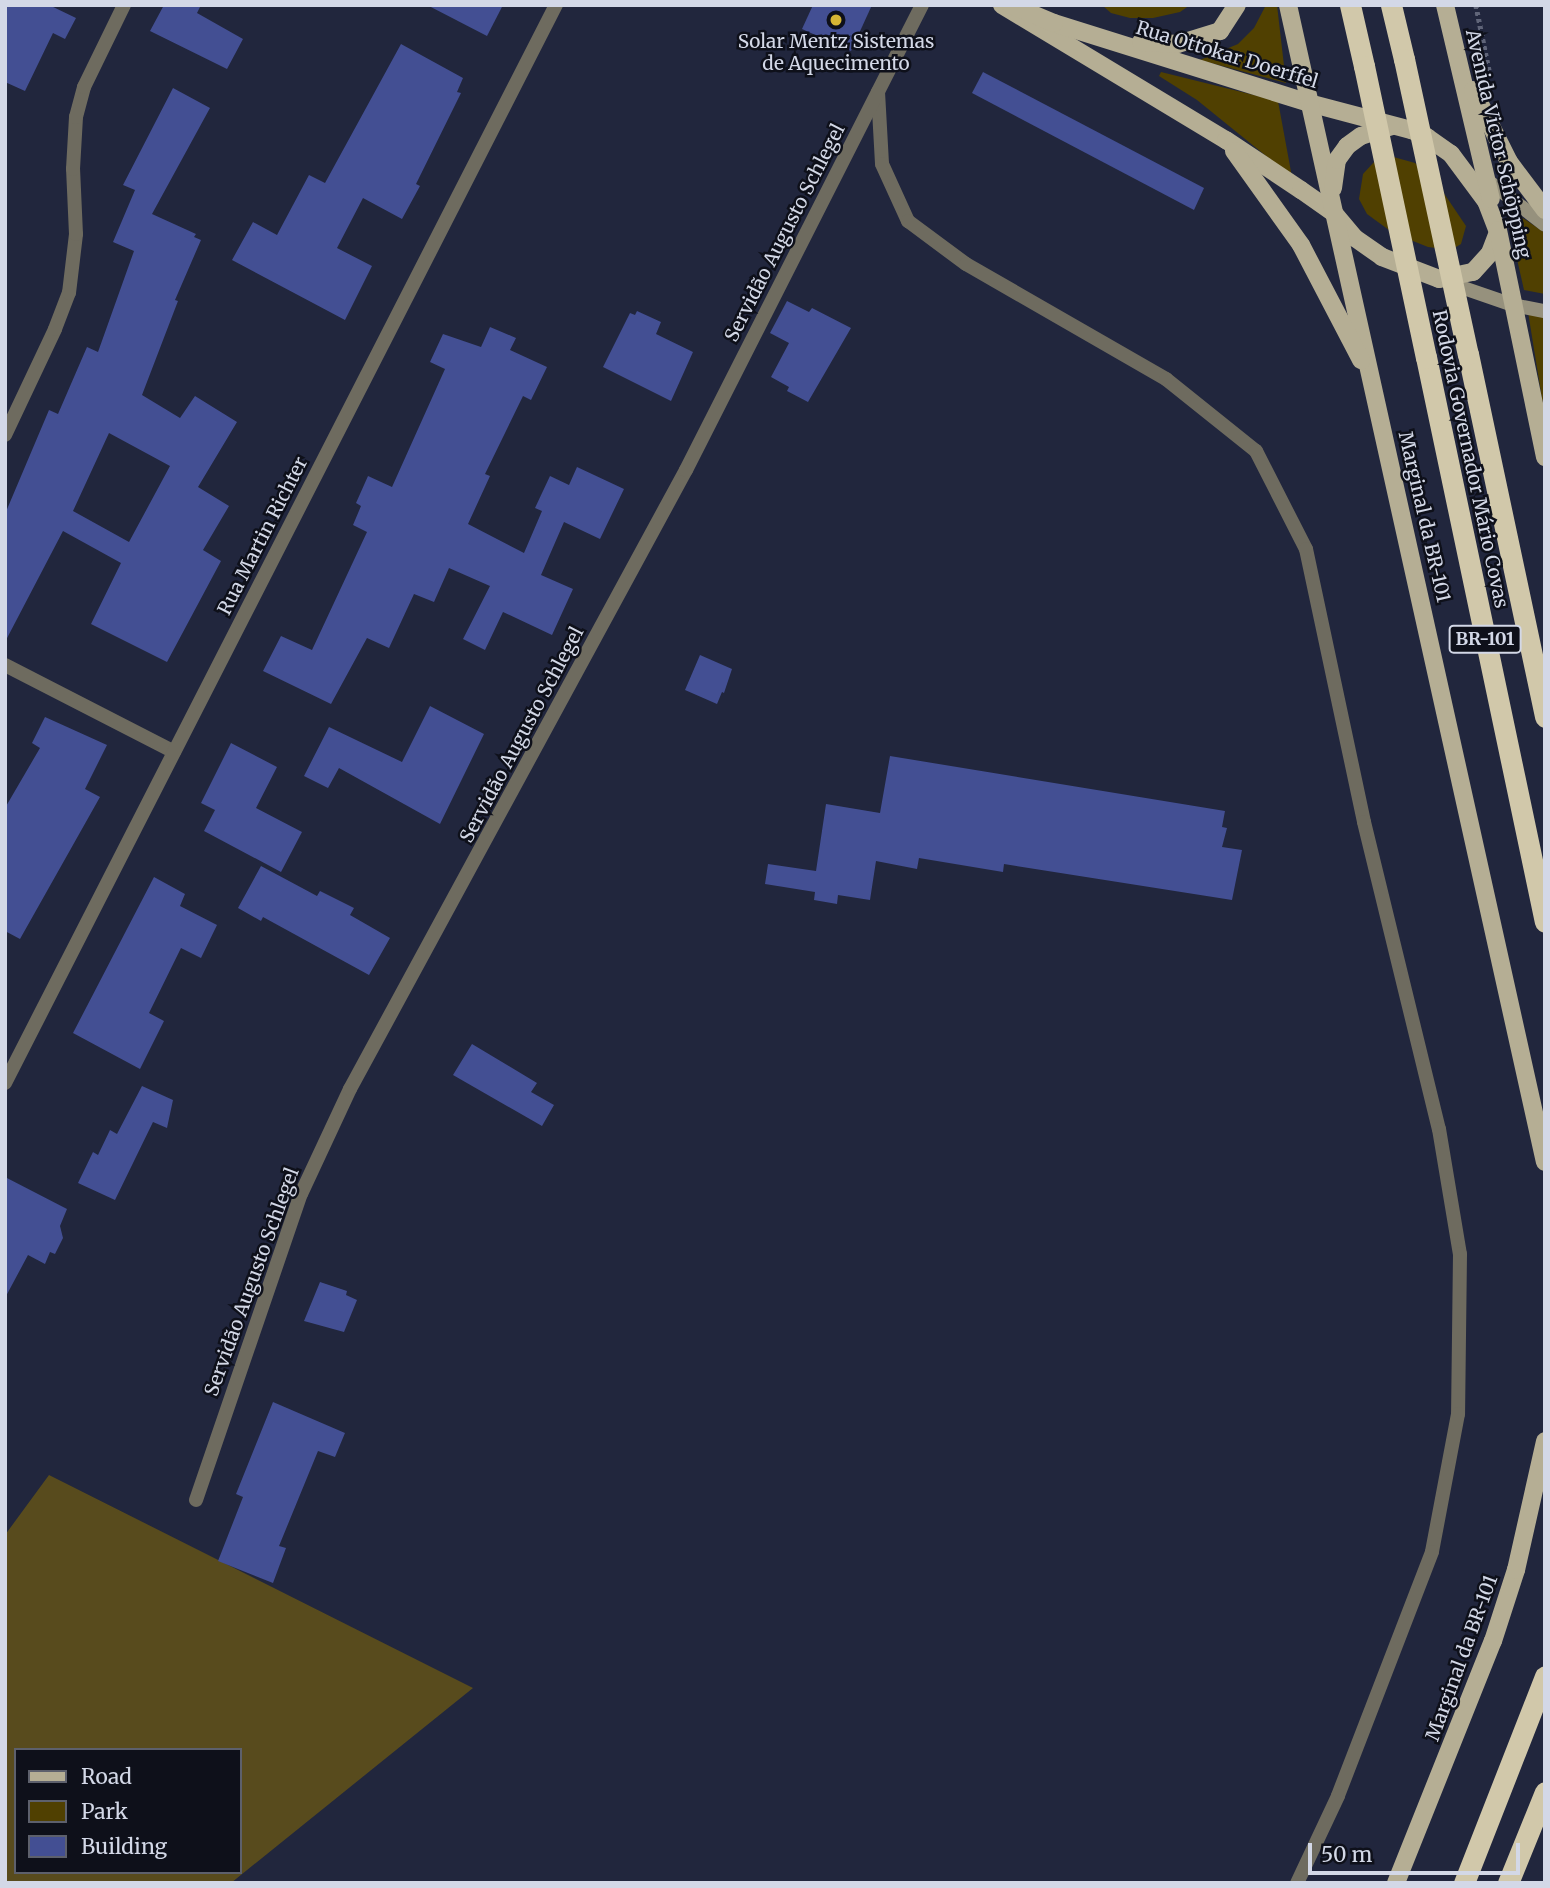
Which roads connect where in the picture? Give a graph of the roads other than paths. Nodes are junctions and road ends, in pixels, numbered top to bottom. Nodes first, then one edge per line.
1 (124, 5) edge
2 (556, 5) edge
3 (922, 5) edge
4 (1002, 5) edge
5 (1011, 5) edge
6 (1237, 5) edge
7 (1289, 5) edge
8 (1350, 5) edge
9 (1391, 5) edge
10 (1445, 5) edge
11 (1113, 41) junction
12 (1458, 59) junction
13 (878, 92) junction
14 (1310, 103) junction
15 (1394, 125) junction
16 (1226, 140) junction
17 (1451, 154) junction
18 (1487, 180) junction
19 (1545, 209) edge
20 (1334, 212) junction
21 (1545, 225) edge
22 (1498, 232) junction
23 (1439, 279) junction
24 (1513, 305) junction
25 (1545, 311) edge
26 (1372, 382) junction
27 (5, 435) edge
28 (1545, 457) edge
29 (5, 665) edge
30 (1545, 716) edge
31 (174, 752) junction
32 (1545, 922) edge
33 (5, 1083) edge
34 (1545, 1162) edge
35 (1545, 1441) edge
36 (196, 1500) dead end
37 (1545, 1676) edge
38 (1545, 1792) edge
39 (1545, 1826) edge
40 (1297, 1883) edge
41 (1396, 1883) edge
42 (1464, 1883) edge
43 (1508, 1883) edge
44 (1516, 1883) edge

1 - 27 street
2 - 31 street, Rua Martin Richter
3 - 13 street, Servidão Augusto Schlegel
4 - 16 main road
5 - 11 main road, Rua Ottokar Doerffel
6 - 11 main road
7 - 14 main road, Marginal da BR-101
8 - 32 highway, Rodovia Governador Mário Covas / BR-101, bridge
9 - 30 highway, Rodovia Governador Mário Covas / BR-101, bridge
10 - 12 main road, Avenida Victor Schöpping
11 - 14 main road, Rua Ottokar Doerffel
12 - 18 main road, Avenida Victor Schöpping
12 - 19 main road
13 - 36 street, Servidão Augusto Schlegel
13 - 40 street
14 - 15 main road, Rua Ottokar Doerffel
14 - 20 main road, Marginal da BR-101
15 - 17 main road
15 - 20 main road
16 - 20 main road
16 - 26 main road
17 - 18 main road
17 - 22 main road
18 - 21 main road
18 - 22 main road, Avenida Victor Schöpping
20 - 23 main road
20 - 26 main road, Marginal da BR-101
22 - 23 main road
22 - 24 main road, Avenida Victor Schöpping
23 - 24 main road
24 - 25 main road
24 - 28 main road, Avenida Victor Schöpping
26 - 34 main road, Marginal da BR-101
29 - 31 street
31 - 33 street, Rua Martin Richter
35 - 41 main road, Marginal da BR-101
37 - 42 highway
38 - 43 highway
39 - 44 highway

